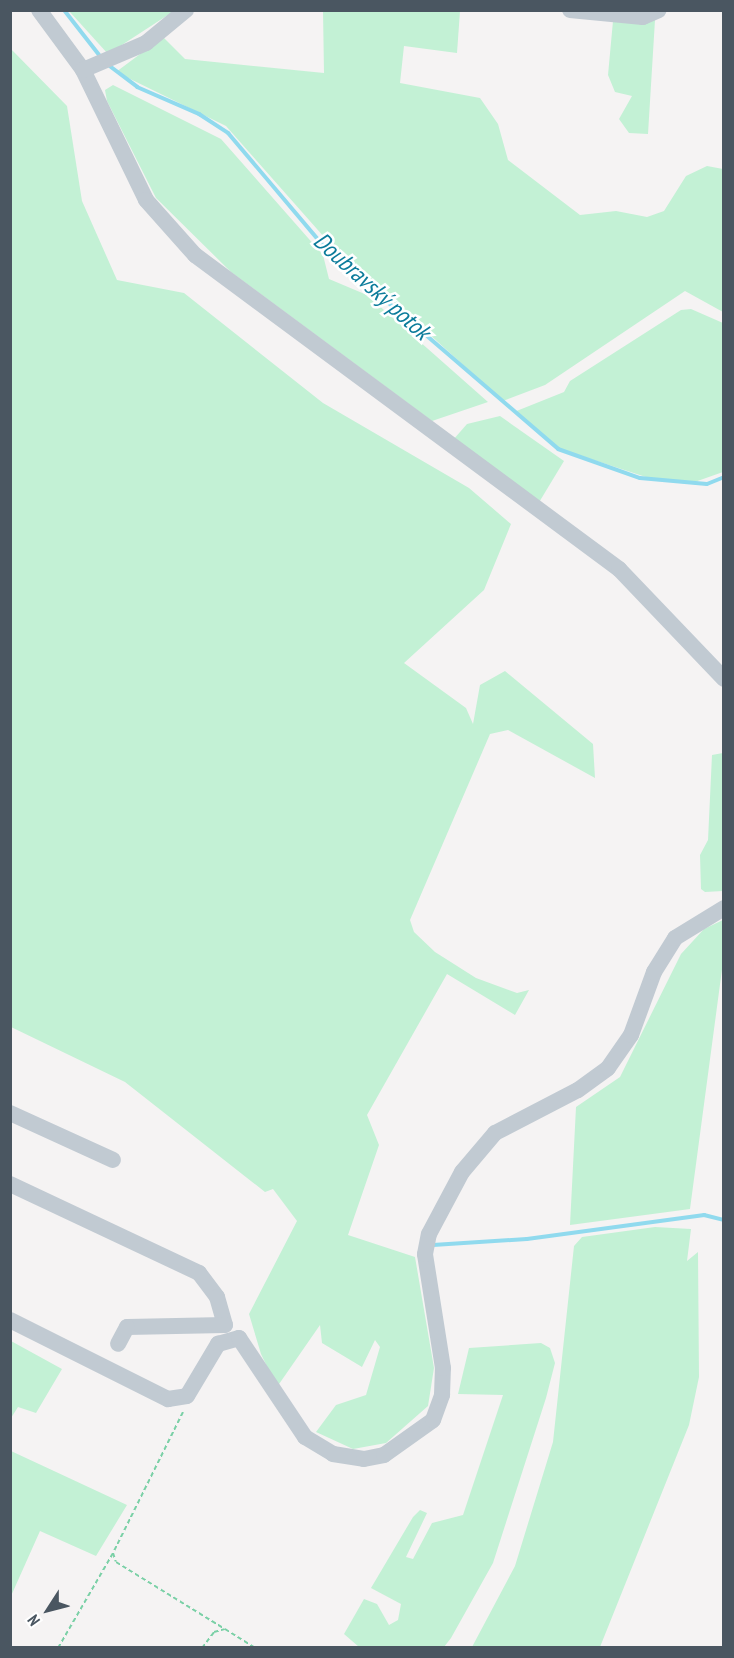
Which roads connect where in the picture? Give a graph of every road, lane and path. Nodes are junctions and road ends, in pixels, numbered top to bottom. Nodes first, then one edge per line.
1 (39, 10) edge
2 (186, 10) edge
3 (570, 10) edge
4 (659, 10) edge
5 (83, 70) junction
6 (723, 679) edge
7 (723, 908) edge
8 (10, 1113) edge
9 (113, 1160) dead end
10 (10, 1184) edge
11 (10, 1320) edge
12 (228, 1331) junction
13 (118, 1344) dead end
14 (177, 1400) junction
15 (113, 1553) junction
16 (225, 1629) junction
17 (58, 1647) edge
18 (202, 1647) edge
19 (256, 1647) edge

1 - 5 street
2 - 5 street
3 - 4 street
5 - 6 street
7 - 12 street
8 - 9 street
10 - 12 street
11 - 14 street
12 - 13 street
12 - 14 street
14 - 15 path
15 - 16 path
15 - 17 path
16 - 18 path
16 - 19 path

